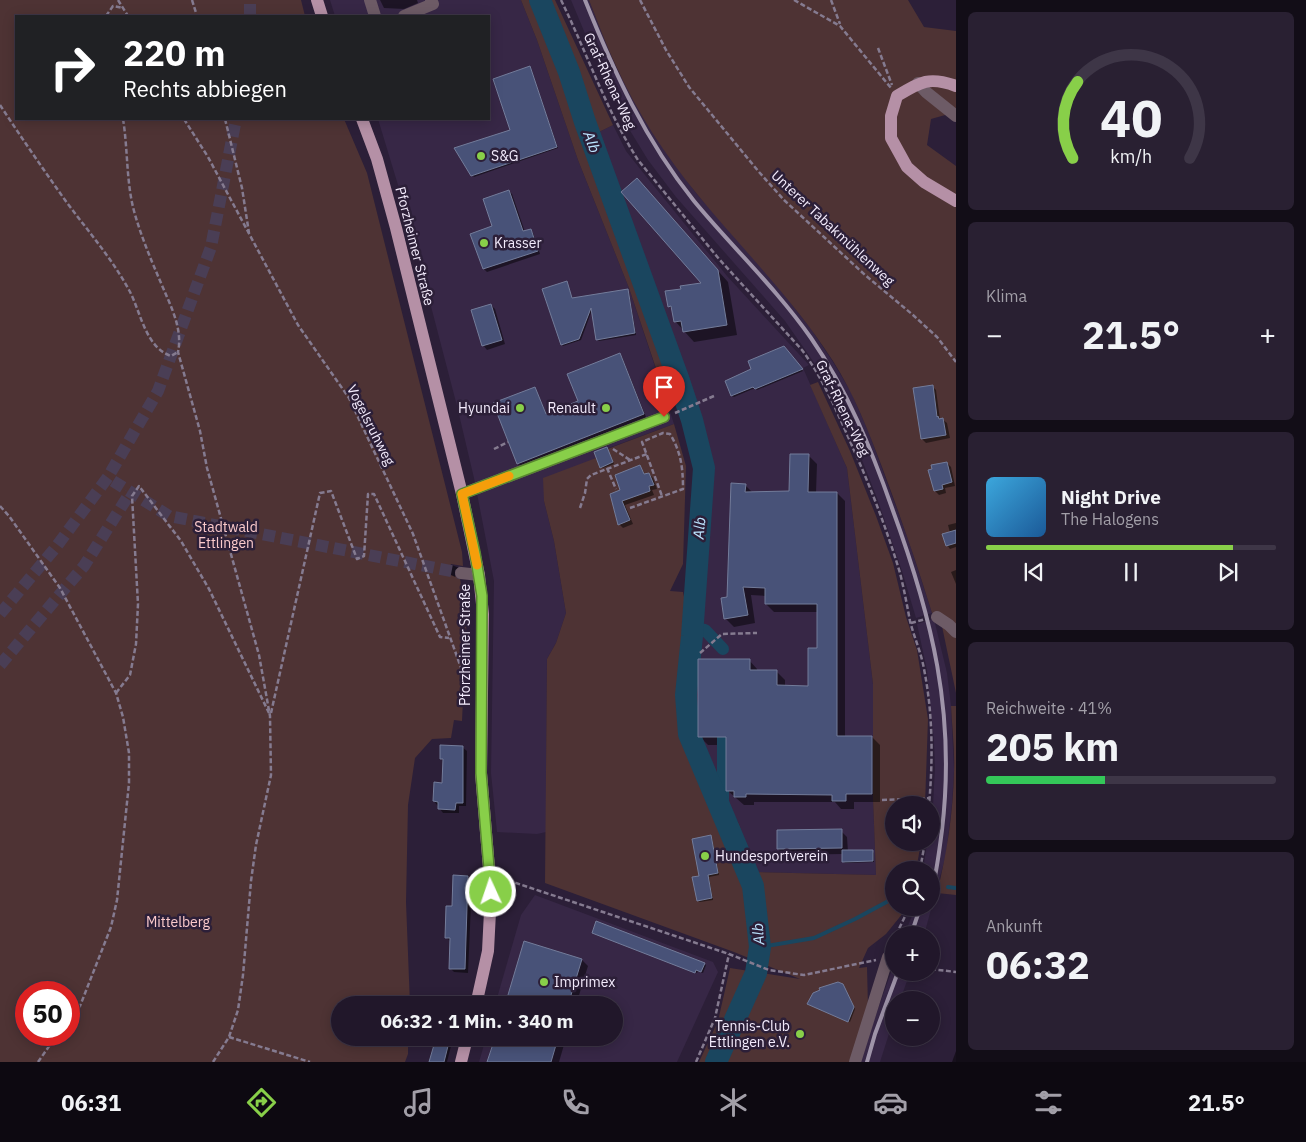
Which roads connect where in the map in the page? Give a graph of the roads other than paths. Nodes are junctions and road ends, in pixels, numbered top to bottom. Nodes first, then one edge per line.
1 (317, 0) edge
2 (370, 0) edge
3 (431, 0) edge
4 (322, 15) edge
5 (375, 15) edge
6 (406, 15) edge
7 (918, 83) junction
8 (956, 86) edge
9 (956, 116) edge
10 (362, 120) edge
11 (956, 201) edge
12 (664, 417) dead end
13 (462, 494) junction
14 (461, 573) tunnel mouth
15 (479, 575) junction
16 (937, 617) dead end
17 (956, 632) edge
18 (885, 967) edge
19 (478, 996) edge
20 (465, 1046) edge
21 (461, 1062) edge
22 (855, 1062) edge

1 - 4 main road
2 - 5 lane
3 - 6 lane
7 - 8 main road
7 - 9 lane
7 - 11 main road
10 - 13 main road, Pforzheimer Straße
12 - 13 lane
13 - 15 main road, Pforzheimer Straße
14 - 15 lane
15 - 19 main road, Pforzheimer Straße
16 - 17 lane
18 - 22 lane
20 - 21 main road

